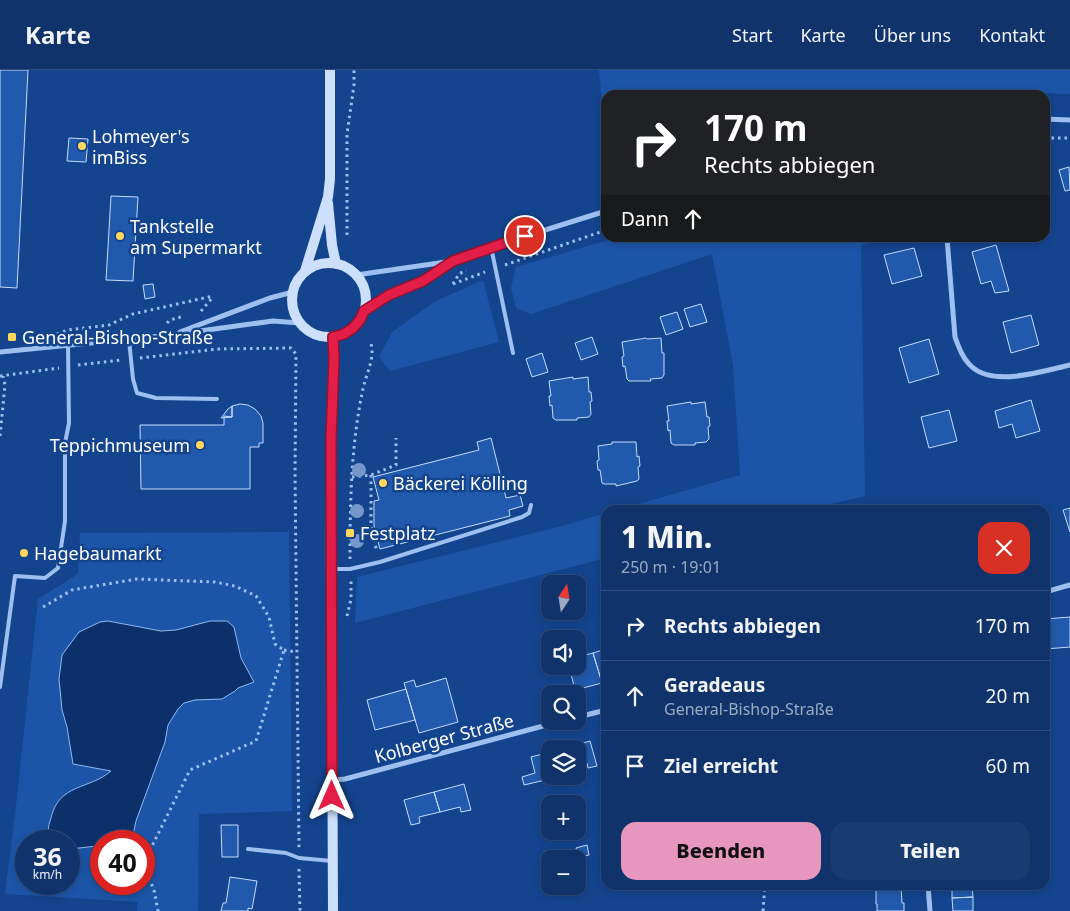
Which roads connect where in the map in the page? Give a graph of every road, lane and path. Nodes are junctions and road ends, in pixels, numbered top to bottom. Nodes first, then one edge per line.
1 (330, 70) edge
2 (354, 70) edge
3 (1050, 119) edge
4 (1070, 120) edge
5 (1050, 138) edge
6 (1070, 138) edge
7 (328, 198) junction
8 (601, 213) edge
9 (601, 232) edge
10 (347, 237) dead end
11 (947, 242) edge
12 (491, 247) junction
13 (453, 261) junction
14 (336, 264) junction
15 (496, 268) junction
16 (305, 271) junction
17 (356, 274) junction
18 (453, 284) dead end
19 (293, 292) junction
20 (213, 296) dead end
21 (364, 311) junction
22 (300, 323) junction
23 (171, 335) junction
24 (333, 337) junction
25 (129, 340) junction
26 (371, 344) dead end
27 (68, 346) junction
28 (55, 348) junction
29 (0, 352) edge
30 (513, 353) dead end
31 (131, 359) junction
32 (1070, 365) edge
33 (68, 366) junction
34 (2, 376) edge
35 (217, 399) dead end
36 (0, 436) edge
37 (396, 438) dead end
38 (371, 475) junction
39 (352, 477) junction
40 (531, 506) dead end
41 (380, 562) junction
42 (332, 569) junction
43 (350, 569) junction
44 (1070, 585) edge
45 (1050, 591) edge
46 (43, 607) dead end
47 (345, 624) dead end
48 (284, 650) junction
49 (296, 652) junction
50 (0, 687) edge
51 (601, 711) edge
52 (586, 715) edge
53 (541, 727) edge
54 (332, 780) junction
55 (155, 840) edge
56 (248, 849) dead end
57 (299, 858) junction
58 (332, 861) junction
59 (765, 890) edge
60 (928, 890) edge
61 (155, 895) edge
62 (158, 911) edge
63 (300, 911) edge
64 (333, 911) edge
65 (763, 911) edge
66 (930, 911) edge

1 - 7 street
2 - 10 path
3 - 4 street
5 - 6 path
7 - 14 street
7 - 16 street
8 - 12 street
9 - 15 path
11 - 32 street
12 - 13 street
12 - 15 lane
13 - 17 street
13 - 21 street
14 - 16 street
14 - 17 street
15 - 18 path
15 - 30 lane
16 - 19 street
17 - 21 street
19 - 22 street
19 - 23 street
20 - 28 path
21 - 24 street
22 - 23 street
22 - 24 street
23 - 25 street
24 - 42 street
25 - 27 street
25 - 31 lane
26 - 39 path
27 - 28 street
27 - 33 lane
28 - 29 street
31 - 33 path
31 - 35 lane
31 - 49 path
33 - 34 path
33 - 50 lane
34 - 36 path
37 - 38 path
38 - 39 path
38 - 41 path
39 - 43 path
40 - 41 lane
41 - 43 lane
42 - 43 lane
42 - 54 street
43 - 47 path
44 - 45 street
46 - 48 path
48 - 49 path
48 - 55 path
49 - 57 path
51 - 52 street
53 - 54 street, Kolberger Straße
54 - 58 street
56 - 57 lane
57 - 58 lane
57 - 63 path
58 - 64 street
59 - 65 path
60 - 66 street
61 - 62 path

